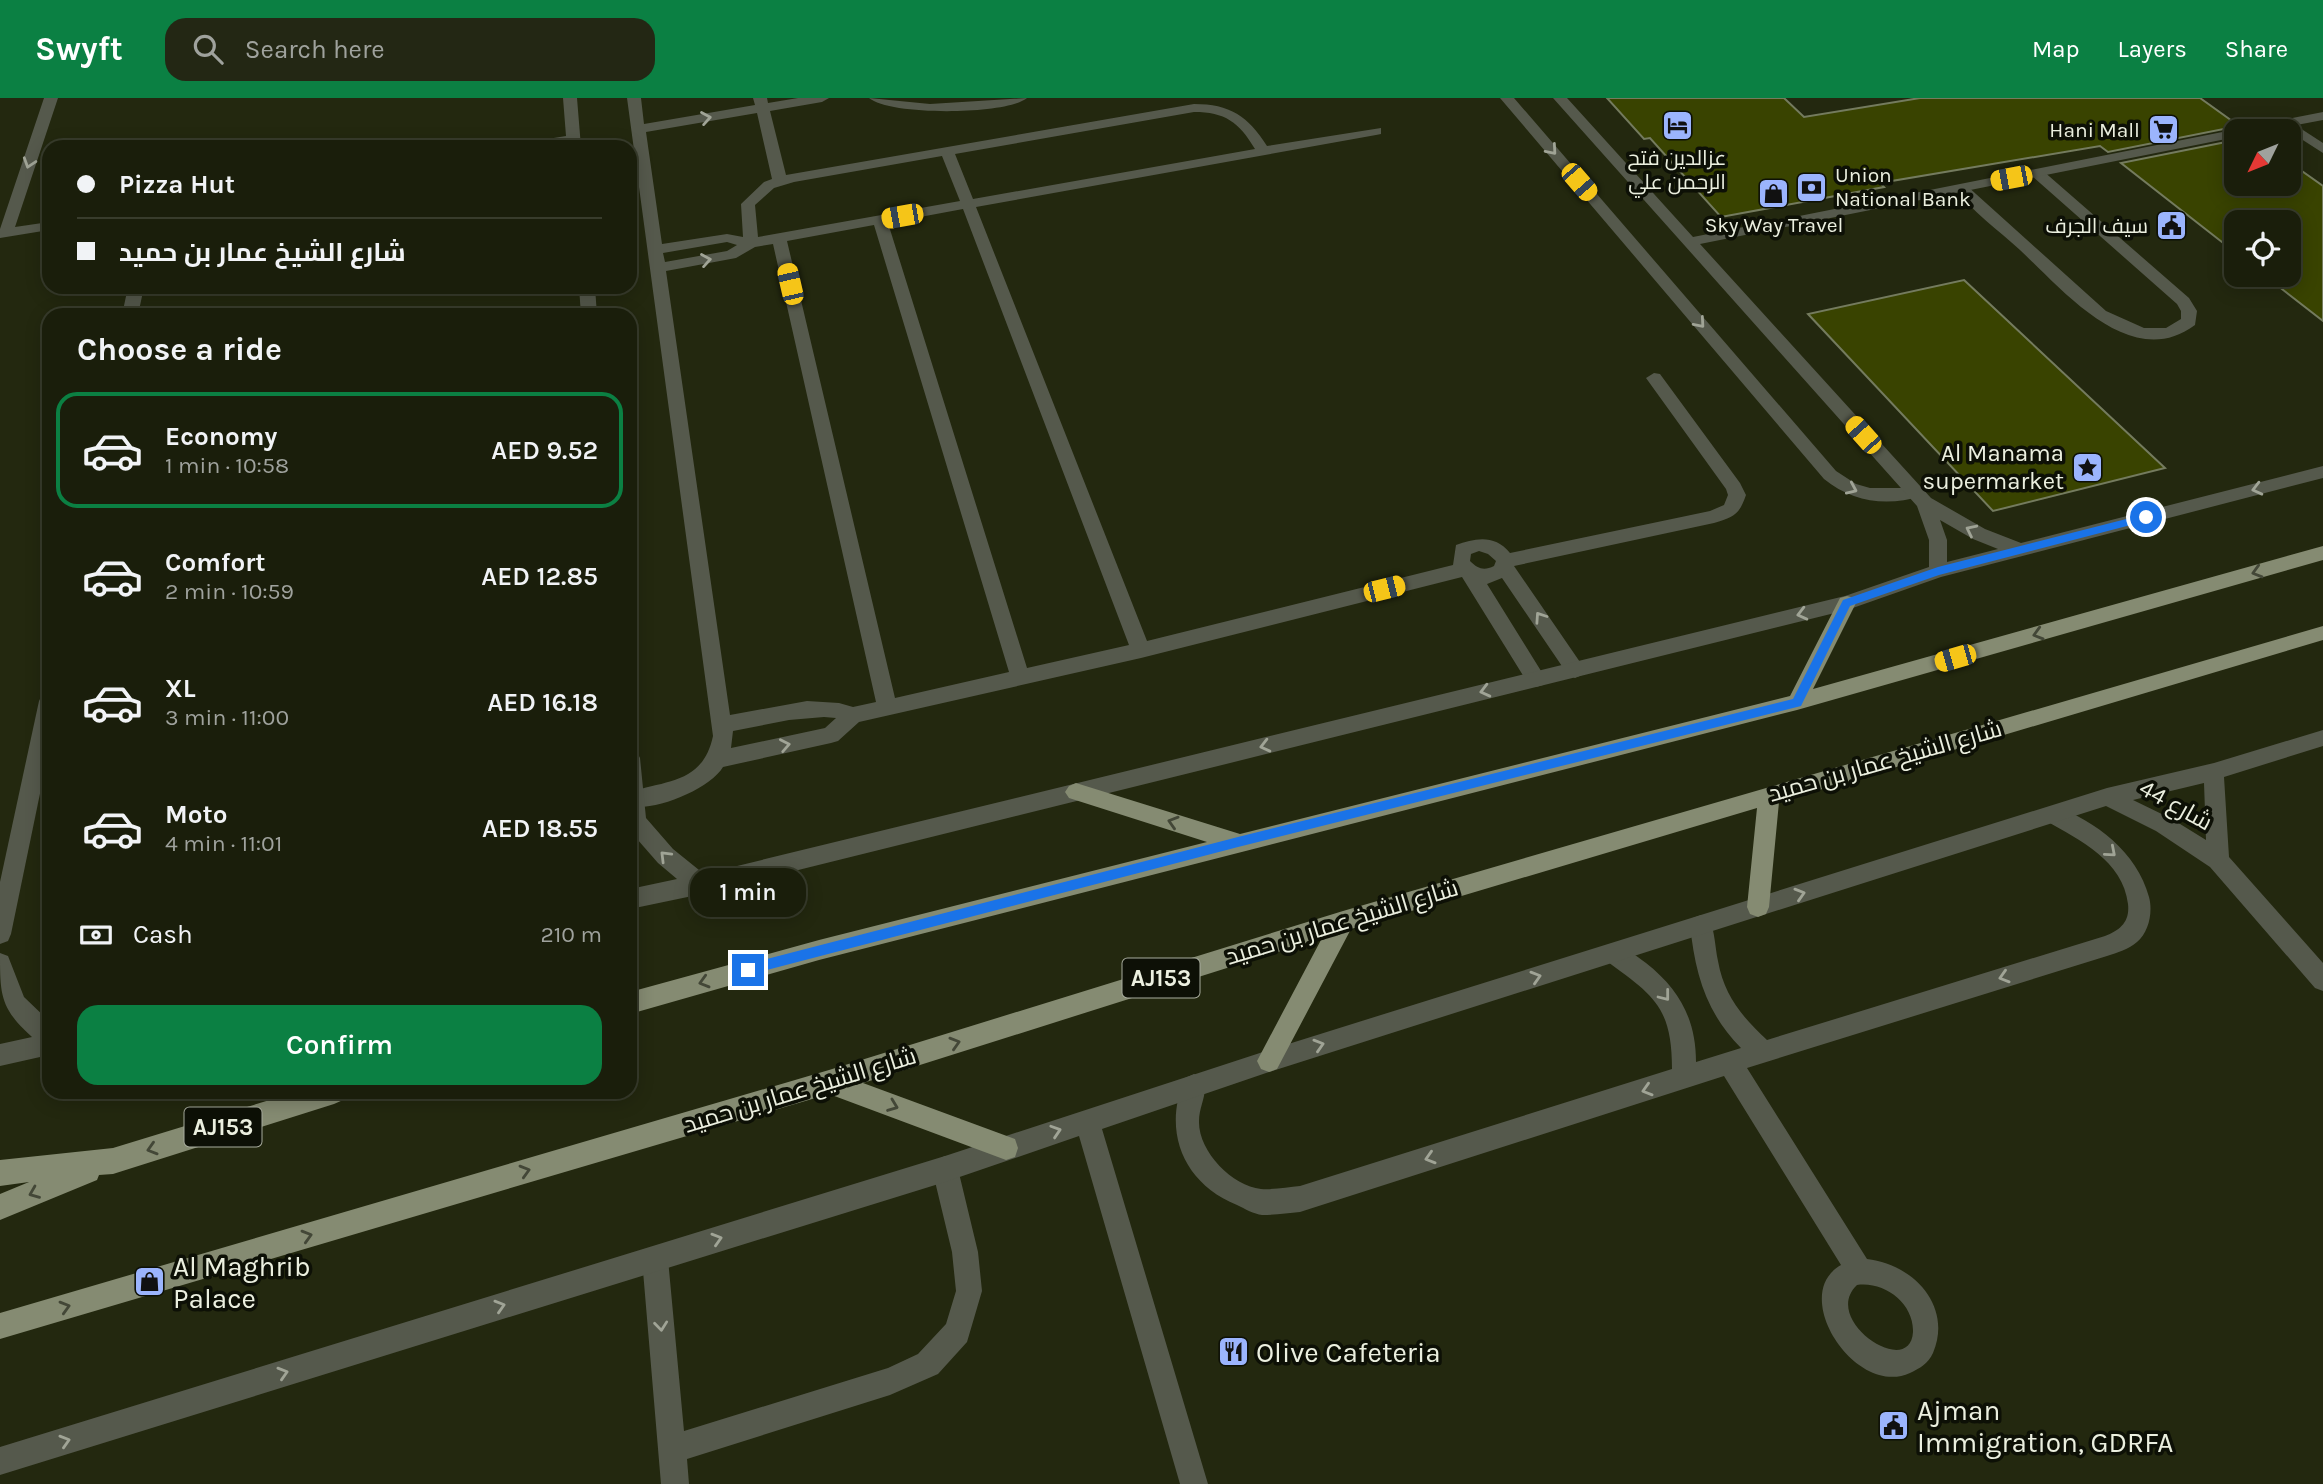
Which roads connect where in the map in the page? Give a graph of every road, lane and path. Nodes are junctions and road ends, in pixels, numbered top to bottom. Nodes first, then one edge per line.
1 (51, 98) edge
2 (570, 98) edge
3 (737, 98) edge
4 (822, 98) edge
5 (876, 98) edge
6 (1020, 98) edge
7 (1507, 98) edge
8 (1560, 98) edge
9 (791, 101) edge
10 (762, 103) edge
11 (636, 114) edge
12 (2323, 116) edge
13 (2301, 120) edge
14 (1376, 131) dead end
15 (2301, 134) edge
16 (2224, 135) edge
17 (573, 140) edge
18 (2323, 149) edge
19 (947, 150) junction
20 (1263, 151) junction
21 (2037, 173) junction
22 (780, 181) junction
23 (1961, 188) junction
24 (969, 204) junction
25 (880, 220) junction
26 (42, 227) edge
27 (3, 233) edge
28 (779, 238) junction
29 (1690, 242) junction
30 (751, 243) junction
31 (654, 250) junction
32 (657, 268) junction
33 (1654, 378) dead end
34 (2323, 472) edge
35 (1920, 498) junction
36 (2020, 550) junction
37 (2323, 553) edge
38 (1505, 563) junction
39 (1468, 571) junction
40 (1938, 571) junction
41 (1847, 603) junction
42 (2323, 633) edge
43 (1141, 650) junction
44 (1575, 670) junction
45 (1020, 677) junction
46 (1536, 678) junction
47 (1797, 702) junction
48 (887, 708) junction
49 (853, 715) junction
50 (722, 725) junction
51 (42, 734) edge
52 (2323, 738) edge
53 (718, 759) junction
54 (2214, 772) junction
55 (1076, 792) junction
56 (1769, 794) junction
57 (2107, 797) junction
58 (2054, 814) junction
59 (637, 816) edge
60 (637, 824) edge
61 (1238, 842) junction
62 (2218, 860) junction
63 (702, 884) junction
64 (637, 898) edge
65 (1758, 907) junction
66 (1343, 921) junction
67 (1701, 925) junction
68 (0, 934) edge
69 (1613, 953) junction
70 (0, 963) edge
71 (2323, 980) edge
72 (637, 1001) edge
73 (42, 1029) edge
74 (42, 1046) edge
75 (1763, 1052) junction
76 (0, 1055) edge
77 (1269, 1061) junction
78 (1730, 1063) junction
79 (1684, 1078) junction
80 (829, 1082) junction
81 (1194, 1086) junction
82 (312, 1099) edge
83 (1087, 1122) junction
84 (1006, 1148) junction
85 (113, 1161) junction
86 (945, 1169) junction
87 (0, 1173) edge
88 (0, 1207) edge
89 (655, 1259) junction
90 (1860, 1271) dead end
91 (0, 1326) edge
92 (673, 1448) junction
93 (0, 1461) edge
94 (675, 1484) edge
95 (1194, 1484) edge

1 -> 27 street
2 - 17 street
3 - 11 street
4 - 9 street
5 - 6 street
7 -> 35 street
8 - 29 street
9 - 10 street
11 -> 10 street
10 - 22 street
11 - 31 street
12 - 13 street
14 - 20 street
15 - 18 street
16 - 21 street
19 - 20 street
19 - 22 street
19 - 24 street
20 - 24 street
21 - 23 street
21 - 23 street
22 - 30 street
23 - 29 street
24 - 25 street
24 - 43 street
25 - 28 street
25 - 45 street
26 - 27 street
28 - 30 street
28 - 48 street
29 - 35 street
30 - 31 street
32 -> 30 street
31 - 32 street
32 - 50 street
33 - 38 street
34 -> 36 street
36 -> 35 street
35 - 40 street
36 - 40 street
37 -> 47 main road
38 - 39 street
38 - 39 street
44 -> 38 street
39 - 43 street
39 - 46 street
40 - 41 street
41 -> 44 street
41 - 47 main road
42 - 56 main road, شارع الشيخ عمار بن حميد / AJ153
43 - 45 street
44 - 46 street
45 - 48 street
46 -> 55 street
47 - 61 main road
48 - 49 street
49 - 50 street
53 -> 49 street
50 - 53 street
51 - 68 street
52 - 54 street
53 - 59 street
54 - 57 street
54 - 62 street, شارع 44
61 -> 55 main road
55 - 63 street
56 - 65 main road
56 - 66 main road, شارع الشيخ عمار بن حميد / AJ153
57 - 58 street
57 - 62 street, شارع 44
65 -> 58 street
58 -> 75 street
63 -> 60 street
61 -> 72 main road
62 - 71 street, شارع 44
63 - 64 street
65 - 67 street
66 - 77 main road
80 -> 66 main road, شارع الشيخ عمار بن حميد / AJ153
67 - 69 street
67 - 75 street
77 -> 69 street
69 -> 79 street
70 - 73 street
74 - 76 street
75 - 78 street
77 - 81 street
78 - 79 street
78 - 90 street
79 -> 81 street
80 -> 84 main road
91 -> 80 main road, شارع الشيخ عمار بن حميد / AJ153
81 - 83 street
82 -> 85 main road, AJ153
84 -> 83 street
83 - 95 street
84 - 86 street
85 - 87 main road, AJ153
85 -> 88 main road
89 -> 86 street
86 - 92 street
89 -> 92 street
93 -> 89 street
92 - 94 street

